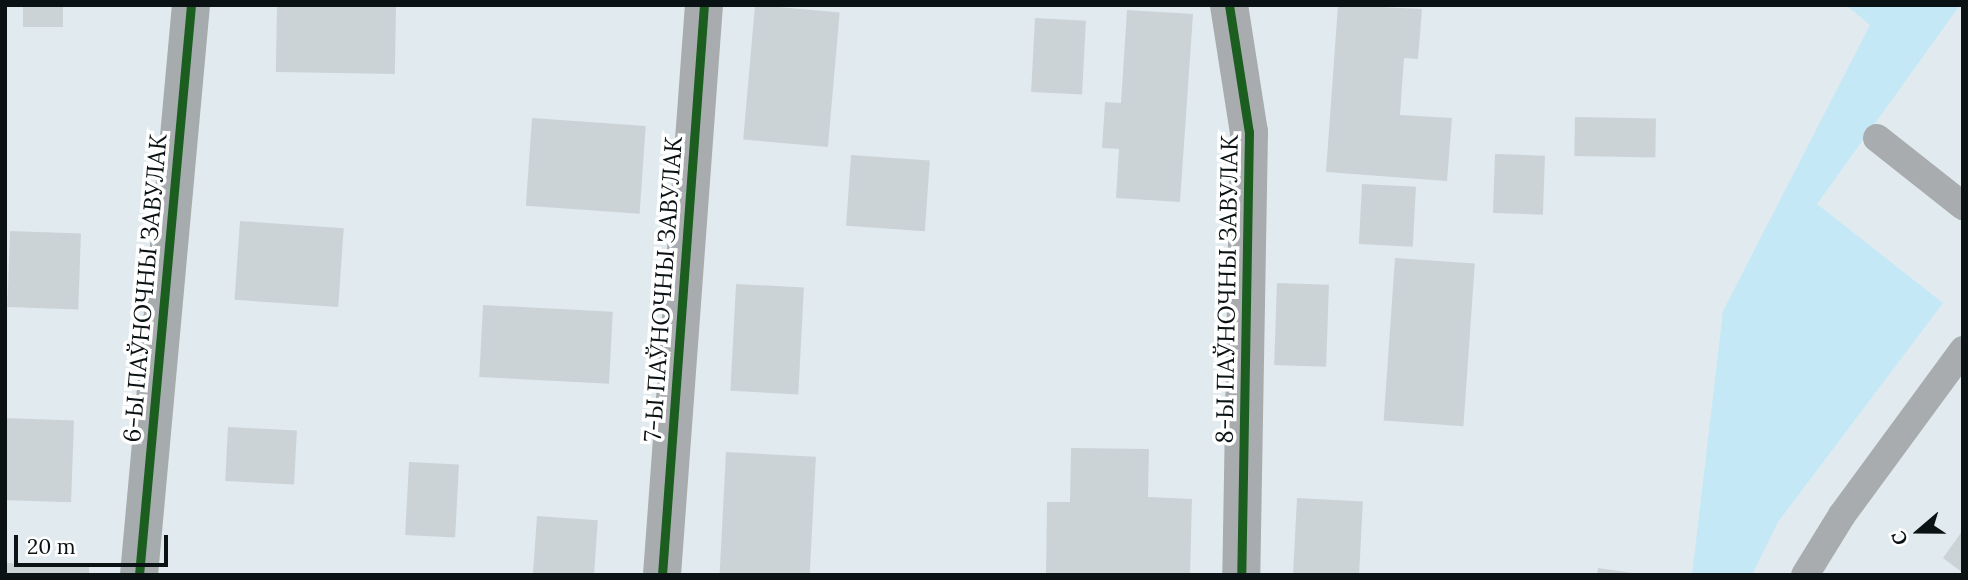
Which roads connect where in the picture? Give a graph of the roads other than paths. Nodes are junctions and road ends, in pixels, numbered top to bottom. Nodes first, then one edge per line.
1 (191, 5) edge
2 (704, 5) edge
3 (1229, 5) edge
4 (1877, 138) dead end
5 (1963, 205) edge
6 (1963, 350) edge
7 (139, 575) edge
8 (662, 575) edge
9 (1241, 575) edge
10 (1805, 575) edge

1 - 7 street, 6-Ы ПАЎНОЧНЫ ЗАВУЛАК
2 - 8 street, 7-Ы ПАЎНОЧНЫ ЗАВУЛАК
3 - 9 street, 8-Ы ПАЎНОЧНЫ ЗАВУЛАК
4 - 5 lane
6 - 10 lane

